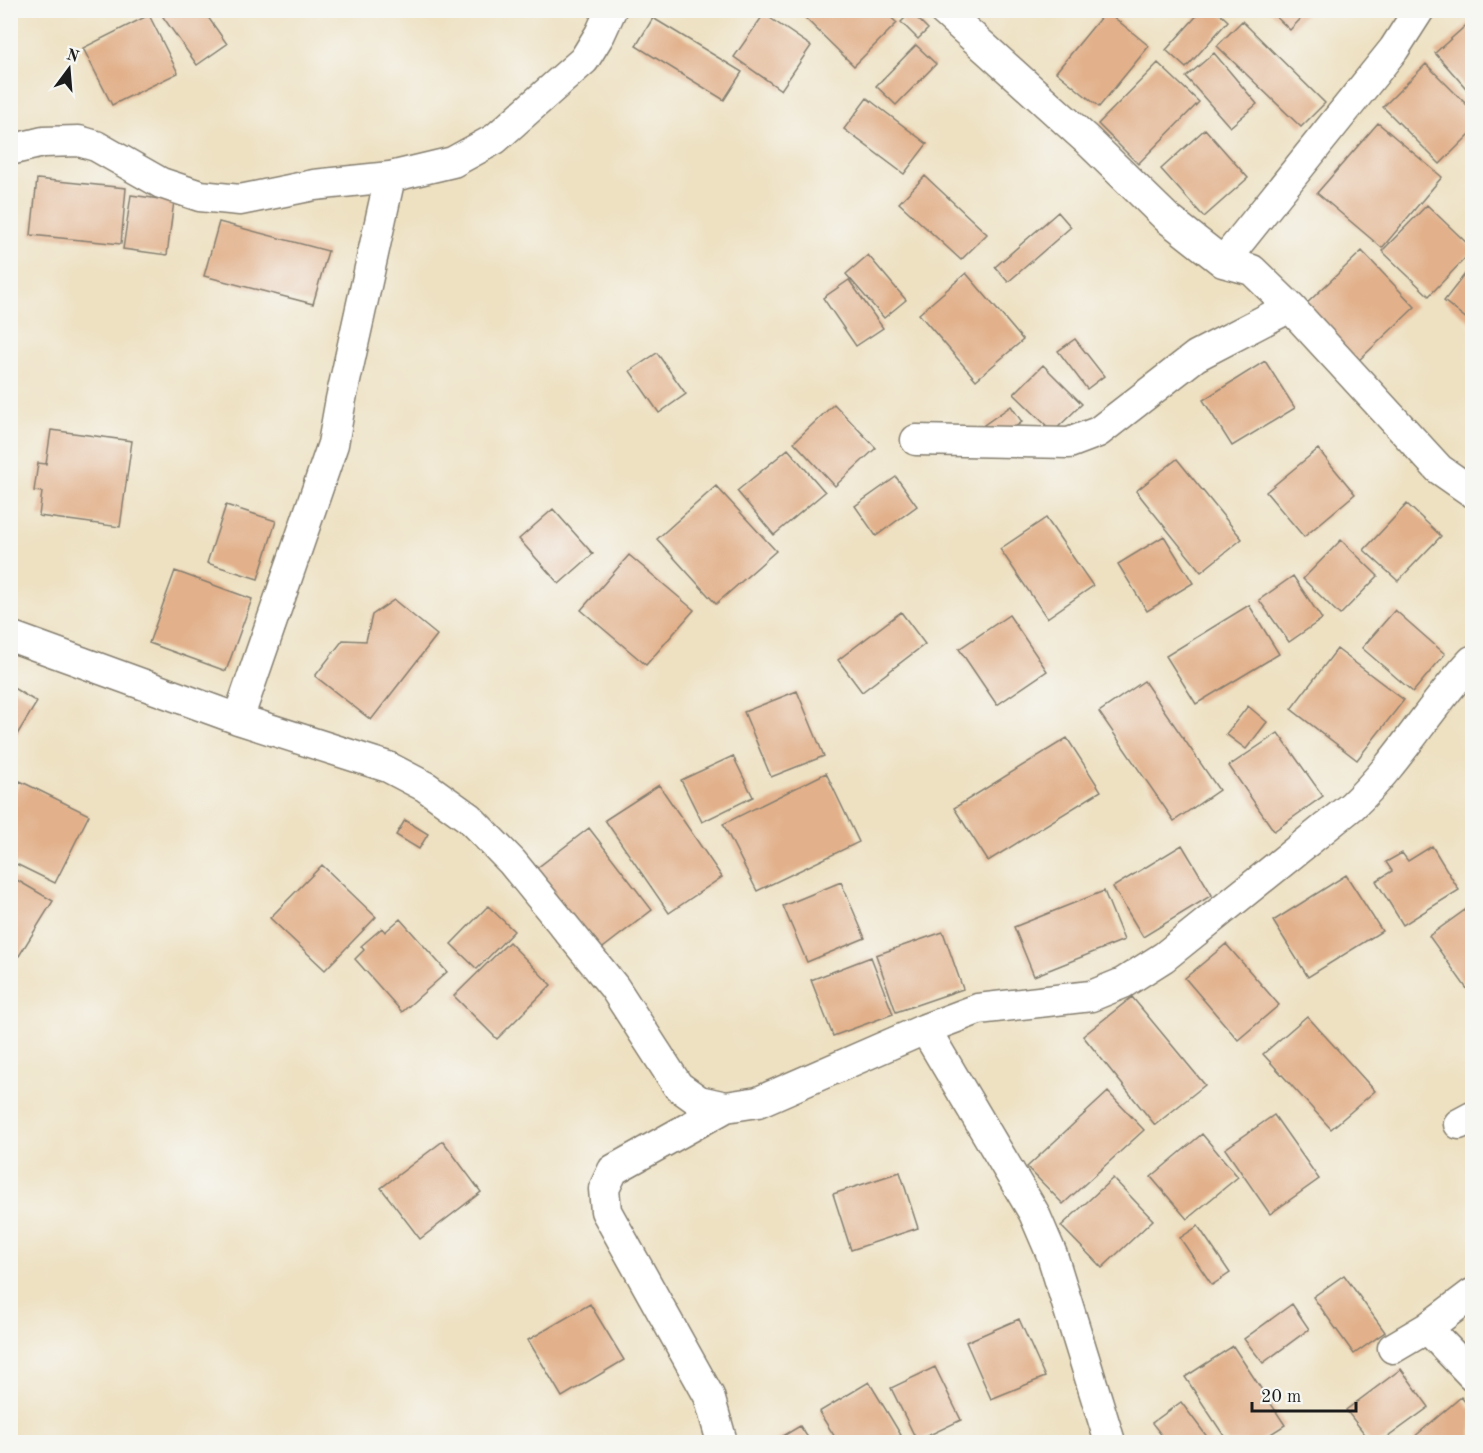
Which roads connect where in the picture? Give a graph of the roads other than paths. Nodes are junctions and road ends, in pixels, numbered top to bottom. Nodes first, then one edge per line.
1 (610, 10) edge
2 (943, 10) edge
3 (1419, 10) edge
4 (10, 150) edge
5 (390, 177) junction
6 (1223, 262) junction
7 (1290, 307) junction
8 (916, 440) dead end
9 (1473, 492) edge
10 (10, 636) edge
11 (1473, 661) edge
12 (238, 718) junction
13 (925, 1029) junction
14 (726, 1107) junction
15 (1473, 1294) edge
16 (1427, 1328) junction
17 (1394, 1348) dead end
18 (1473, 1375) edge
19 (722, 1443) edge
20 (1110, 1443) edge

1 - 5 street
2 - 6 street
3 - 6 street
4 - 5 street
5 - 12 street
6 - 7 street
7 - 8 street
7 - 9 street
10 - 12 street
11 - 13 street
12 - 14 street
13 - 14 street
13 - 20 street
14 - 19 street
15 - 16 street
16 - 17 street
16 - 18 street

